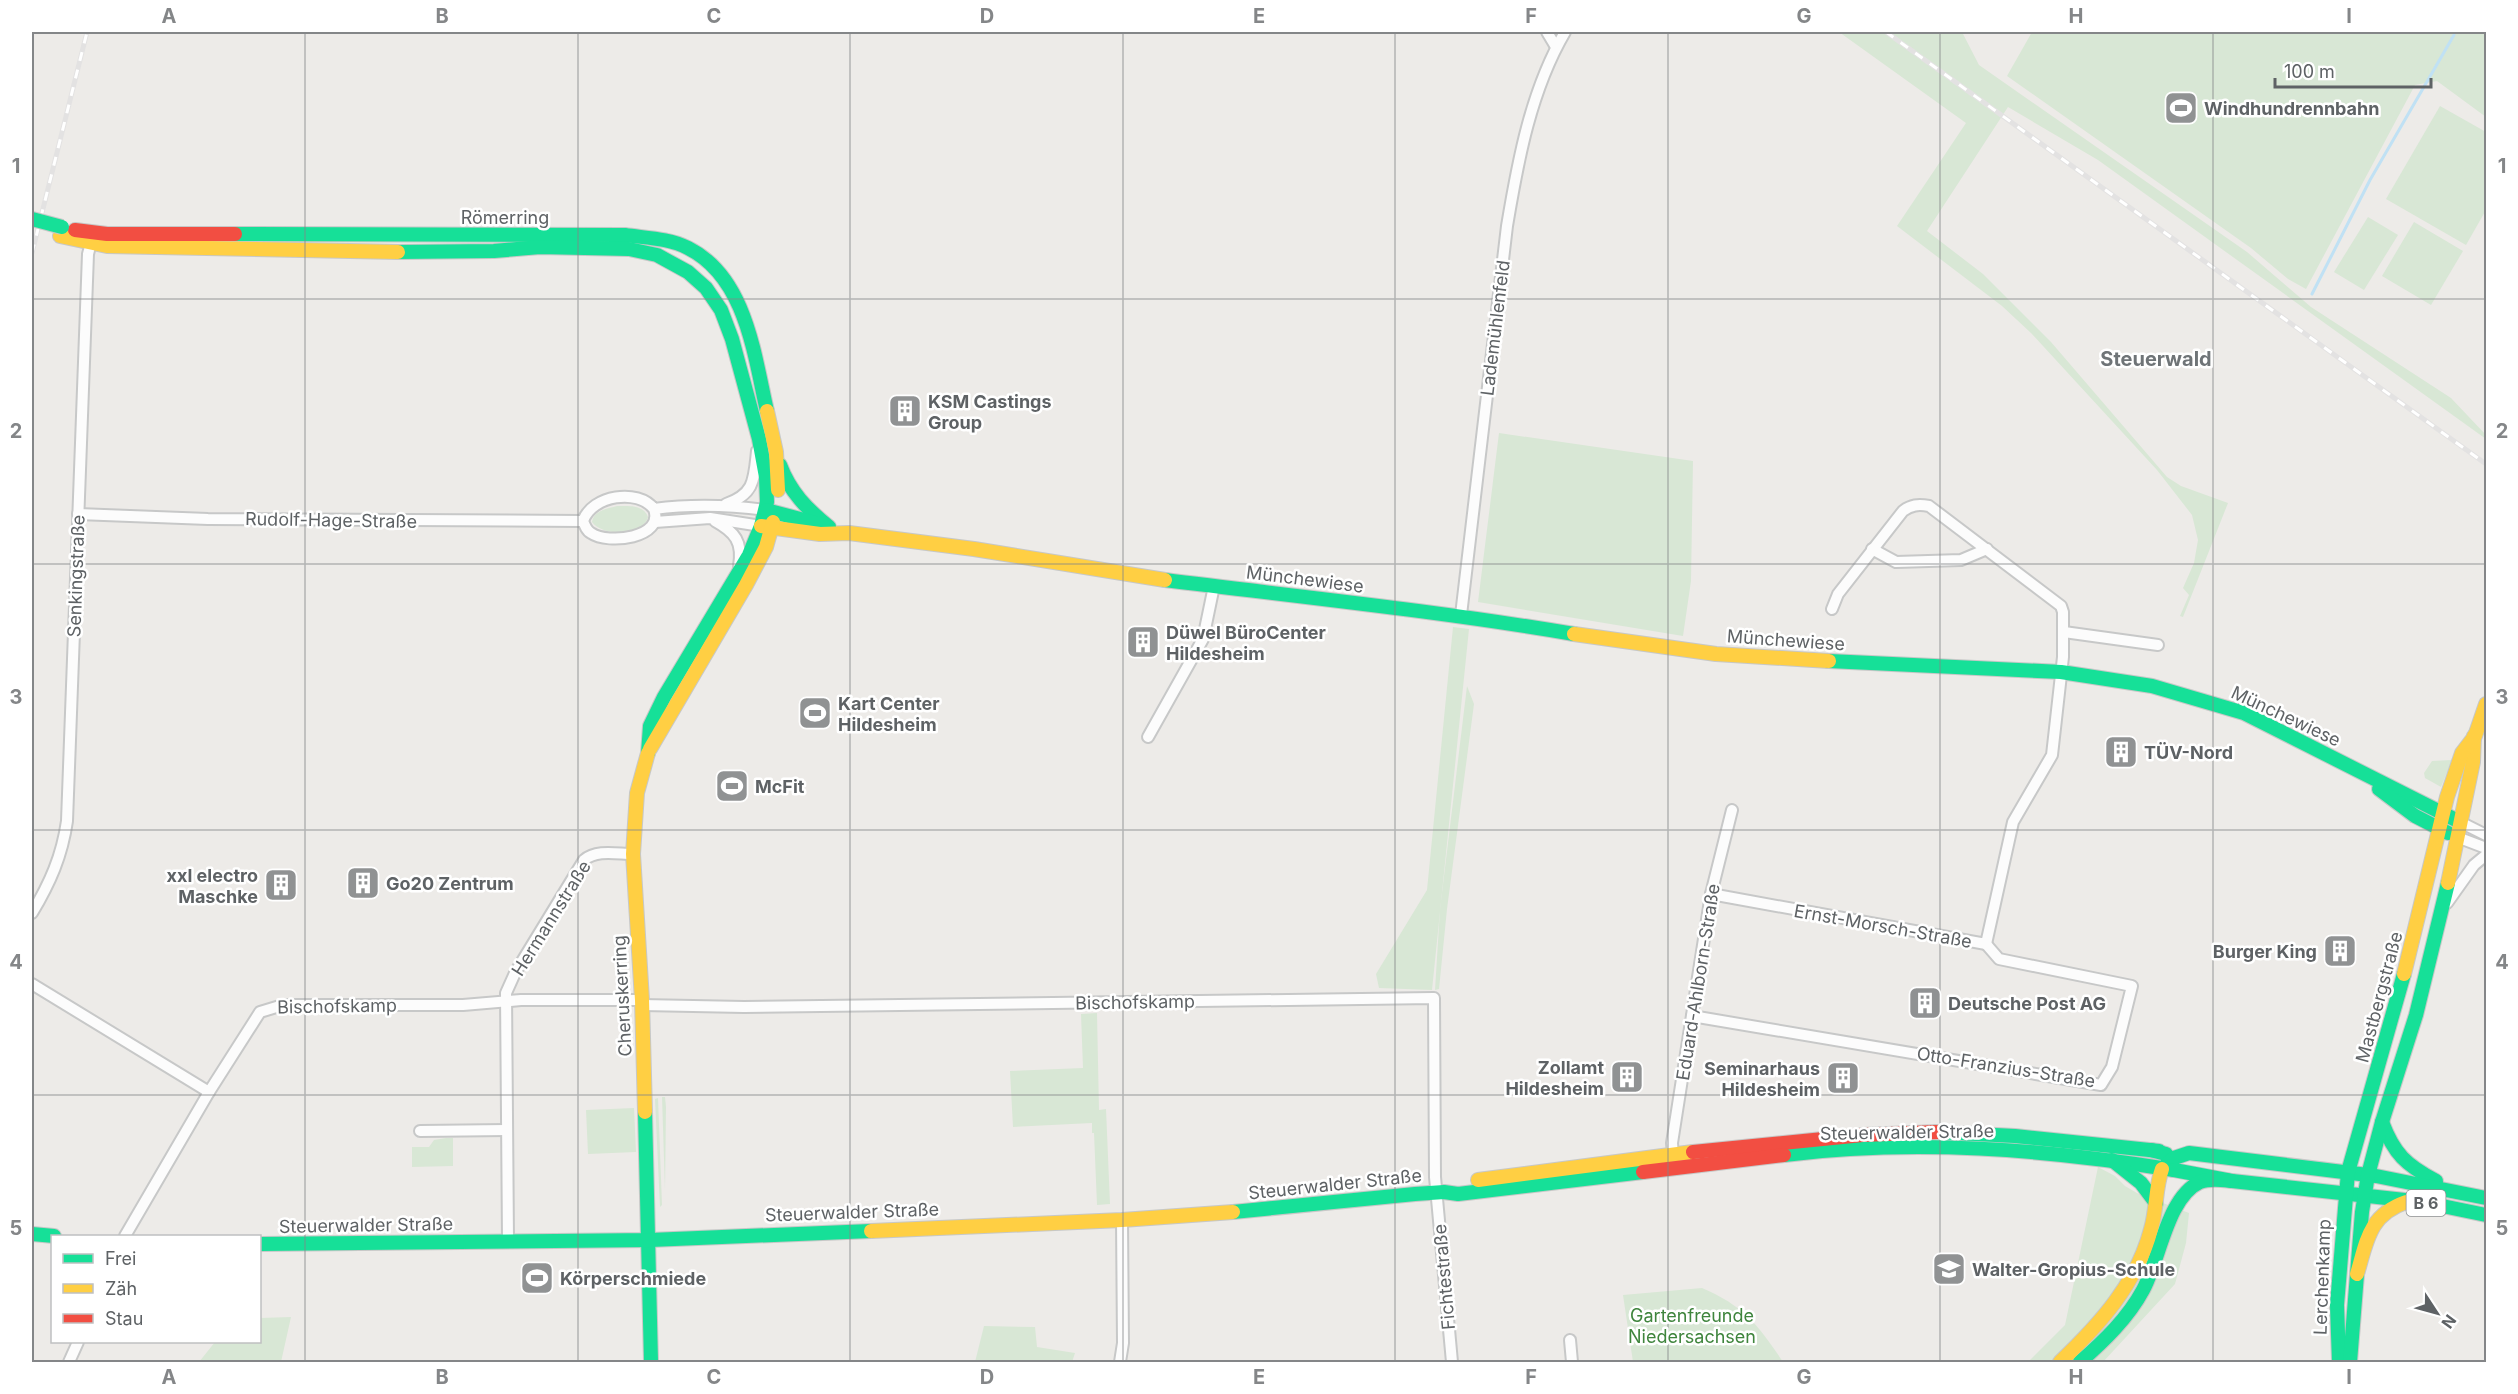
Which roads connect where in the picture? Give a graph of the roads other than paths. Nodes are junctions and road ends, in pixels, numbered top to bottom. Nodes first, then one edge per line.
1 (1547, 32) edge
2 (1565, 32) edge
3 (1556, 47) junction
4 (32, 219) edge
5 (32, 229) edge
6 (61, 231) junction
7 (92, 238) junction
8 (759, 439) junction
9 (776, 452) junction
10 (724, 505) junction
11 (654, 509) junction
12 (770, 512) junction
13 (78, 514) junction
14 (710, 518) junction
15 (583, 521) junction
16 (655, 522) junction
17 (829, 526) junction
18 (767, 527) junction
19 (849, 533) junction
20 (1872, 549) junction
21 (1987, 549) junction
22 (738, 572) junction
23 (1214, 586) junction
24 (1832, 609) dead end
25 (1461, 615) junction
26 (2064, 632) junction
27 (2158, 645) dead end
28 (2061, 672) junction
29 (2487, 704) edge
30 (1148, 736) dead end
31 (2475, 736) junction
32 (648, 753) junction
33 (2342, 762) junction
34 (1732, 810) dead end
35 (2443, 813) junction
36 (2460, 822) junction
37 (2439, 829) junction
38 (2487, 835) edge
39 (2457, 837) junction
40 (2487, 848) edge
41 (633, 854) junction
42 (2487, 855) edge
43 (1711, 894) junction
44 (2442, 911) junction
45 (32, 913) edge
46 (1986, 944) junction
47 (32, 984) edge
48 (507, 1003) junction
49 (642, 1003) junction
50 (1692, 1016) junction
51 (209, 1092) junction
52 (2382, 1122) junction
53 (507, 1130) junction
54 (420, 1131) dead end
55 (2151, 1150) junction
56 (2188, 1153) junction
57 (2112, 1160) junction
58 (1674, 1161) junction
59 (2169, 1166) junction
60 (2348, 1172) junction
61 (2368, 1175) junction
62 (2232, 1181) junction
63 (2448, 1187) junction
64 (1440, 1192) junction
65 (2345, 1192) junction
66 (2365, 1196) junction
67 (2487, 1198) edge
68 (2409, 1201) junction
69 (2156, 1203) junction
70 (2487, 1215) edge
71 (1122, 1220) junction
72 (2169, 1225) junction
73 (32, 1234) edge
74 (126, 1235) edge
75 (51, 1236) edge
76 (508, 1240) junction
77 (650, 1240) junction
78 (261, 1244) edge
79 (2357, 1274) junction
80 (1570, 1340) dead end
81 (77, 1343) edge
82 (69, 1362) edge
83 (651, 1362) edge
84 (1120, 1362) edge
85 (1452, 1362) edge
86 (1572, 1362) edge
87 (2060, 1362) edge
88 (2080, 1362) edge
89 (2339, 1362) edge
90 (2350, 1362) edge

1 - 3 street
2 - 3 street, Lademühlenfeld
3 - 25 street, Lademühlenfeld
4 - 6 main road, Römerring, bridge
5 - 6 main road, Römerring
6 - 7 main road, Römerring
7 - 8 main road, Römerring
7 - 9 main road, Römerring
7 - 13 street, Senkingstraße
8 - 10 street
8 - 12 main road, Römerring
9 - 12 main road, Römerring
9 - 17 main road, Münchewiese
10 - 11 street
10 - 12 street
11 - 15 street
11 - 16 street
12 - 17 main road, Münchewiese
12 - 18 main road, Cheruskerring
13 - 15 street, Rudolf-Hage-Straße
13 - 45 street, Senkingstraße
14 - 16 street
14 - 18 street
14 - 22 street
15 - 16 street
17 - 19 main road, Münchewiese
18 - 19 main road, Münchewiese
18 - 22 main road, Cheruskerring
18 - 32 main road, Cheruskerring
19 - 23 main road, Münchewiese
20 - 21 street
20 - 21 street, Ernst-Morsch-Straße
20 - 24 street
21 - 26 street, Ernst-Morsch-Straße
22 - 32 main road, Cheruskerring
23 - 25 main road, Münchewiese
23 - 30 street
25 - 28 main road, Münchewiese
26 - 27 street
26 - 28 street, Ernst-Morsch-Straße
28 - 33 main road, Münchewiese
28 - 46 street, Ernst-Morsch-Straße
29 - 31 main road, Mastbergstraße
31 - 35 main road, Mastbergstraße
31 - 36 main road, Mastbergstraße
32 - 41 main road, Cheruskerring
33 - 35 main road, Münchewiese
33 - 37 main road, Münchewiese
34 - 43 street, Eduard-Ahlborn-Straße
35 - 36 main road
35 - 37 main road, Mastbergstraße
36 - 38 street
36 - 39 main road, Mastbergstraße
37 - 39 main road
37 - 60 main road, Mastbergstraße
39 - 40 street
39 - 44 main road, Mastbergstraße
41 - 48 street, Hermannstraße
41 - 49 main road, Cheruskerring
42 - 44 street
43 - 46 street, Ernst-Morsch-Straße
43 - 50 street, Eduard-Ahlborn-Straße
44 - 52 main road, Mastbergstraße
46 - 50 street, Otto-Franzius-Straße
47 - 51 street
48 - 49 street, Bischofskamp
48 - 51 street, Bischofskamp
48 - 53 street, Hermannstraße
49 - 64 street, Bischofskamp
49 - 77 main road, Cheruskerring
50 - 58 street, Eduard-Ahlborn-Straße
51 - 74 street, Bischofskamp
52 - 61 main road, Mastbergstraße
52 - 63 main road
53 - 54 street
53 - 76 street, Hermannstraße
55 - 56 main road, Steuerwalder Straße
55 - 58 main road, Steuerwalder Straße
55 - 59 main road, Steuerwalder Straße
56 - 59 main road
56 - 60 main road, Steuerwalder Straße / B 6
57 - 58 main road, Steuerwalder Straße
57 - 59 main road, Steuerwalder Straße
57 - 69 main road
58 - 64 main road, Steuerwalder Straße
59 - 62 main road, Steuerwalder Straße
59 - 69 main road
59 - 72 main road
60 - 61 main road, Steuerwalder Straße / B 6
60 - 65 main road, Mastbergstraße
61 - 63 main road, B 6
61 - 66 main road, Lerchenkamp
62 - 65 main road, Steuerwalder Straße / B 6
62 - 72 main road, B 6
63 - 67 main road, B 6
64 - 71 main road, Steuerwalder Straße
64 - 85 street, Fichtestraße
65 - 66 main road, Steuerwalder Straße / B 6
65 - 89 main road, Lerchenkamp
66 - 68 main road, B 6
66 - 79 main road, Lerchenkamp
68 - 70 main road, B 6
68 - 79 main road
69 - 87 main road
71 - 77 main road, Steuerwalder Straße
71 - 84 street
72 - 88 main road, B 6
73 - 75 main road
76 - 77 main road, Steuerwalder Straße
76 - 78 main road, Steuerwalder Straße
77 - 83 main road, Cheruskerring
79 - 90 main road, Lerchenkamp
80 - 86 street
81 - 82 street

